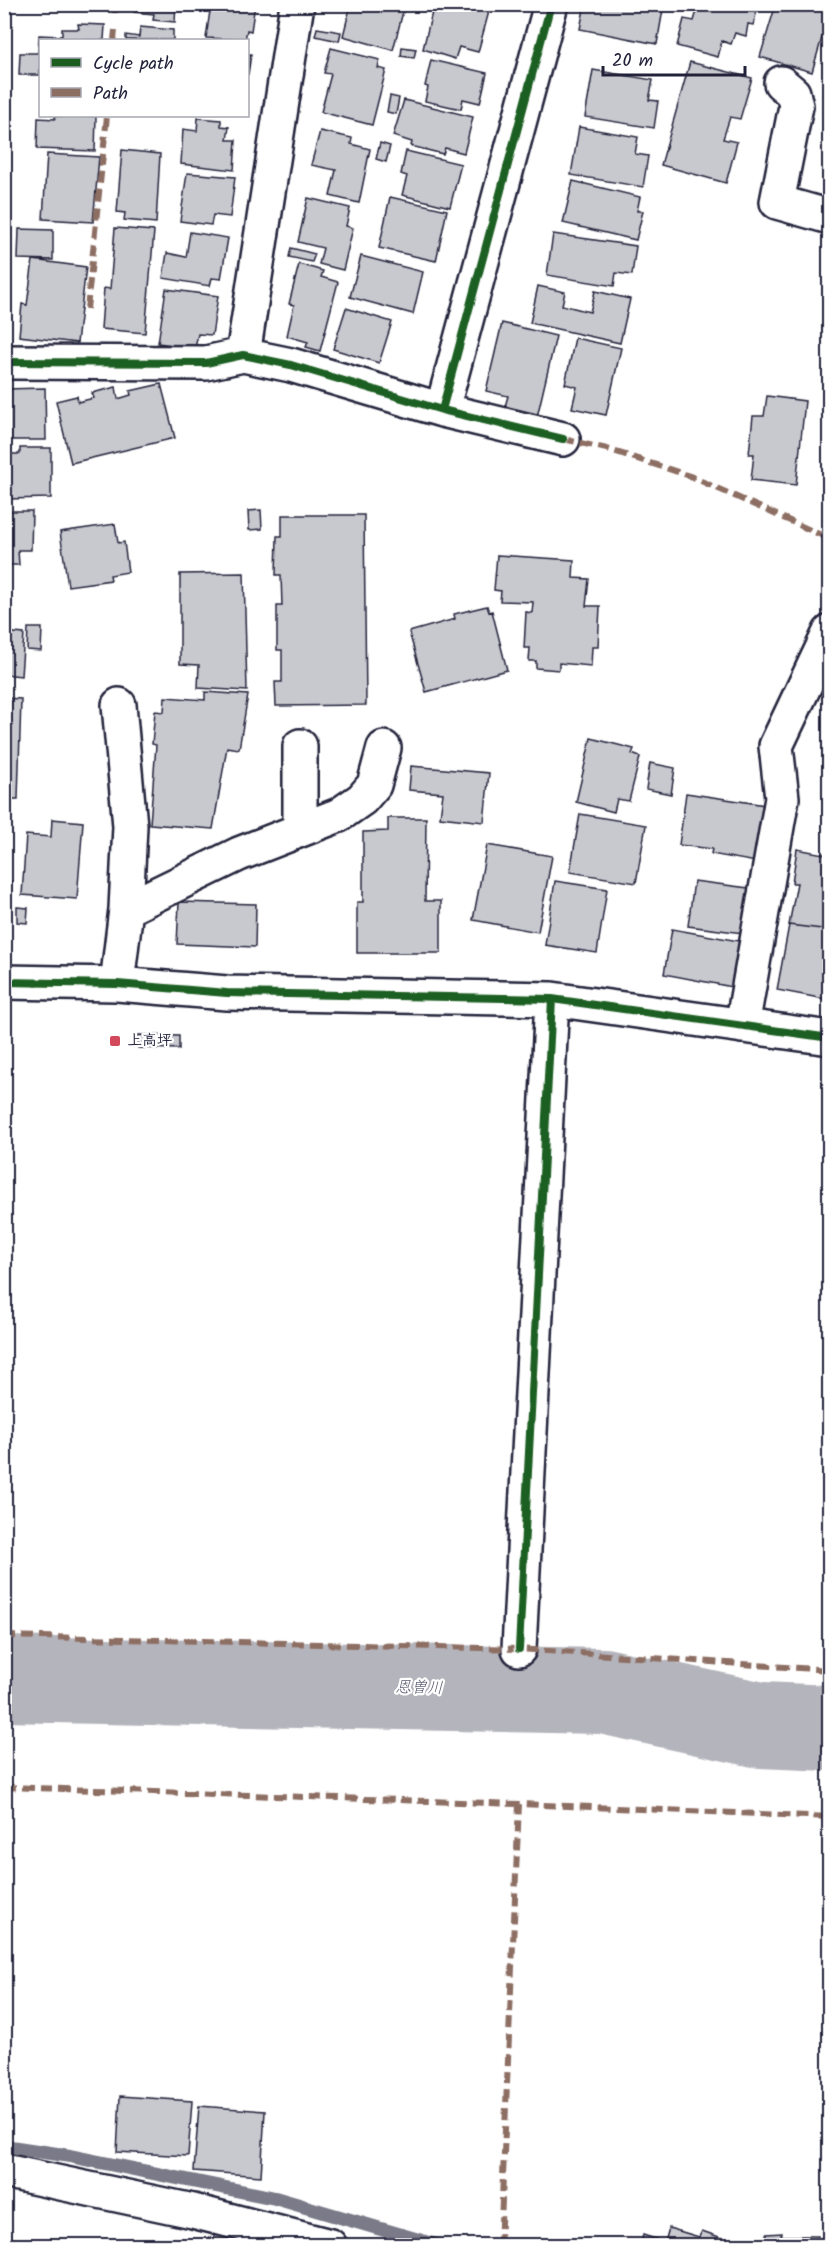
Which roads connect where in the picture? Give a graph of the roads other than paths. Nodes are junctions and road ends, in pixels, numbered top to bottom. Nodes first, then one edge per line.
1 (297, 4) edge
2 (551, 4) edge
3 (781, 83) dead end
4 (830, 217) edge
5 (243, 355) junction
6 (4, 362) edge
7 (442, 410) junction
8 (563, 439) dead end
9 (830, 632) edge
10 (120, 705) dead end
11 (300, 746) dead end
12 (384, 748) dead end
13 (300, 829) junction
14 (126, 909) junction
15 (4, 982) edge
16 (117, 984) junction
17 (552, 999) junction
18 (742, 1026) junction
19 (830, 1038) edge
20 (519, 1649) dead end
21 (4, 2171) edge
22 (330, 2245) edge

1 - 5 street
2 - 7 street
3 - 4 street
5 - 6 street
5 - 7 street
7 - 8 street
9 - 18 street
10 - 14 street
11 - 13 street
12 - 13 street
13 - 14 street
14 - 16 street
15 - 16 street
16 - 17 street
17 - 18 street
17 - 20 street
18 - 19 street
21 - 22 street

